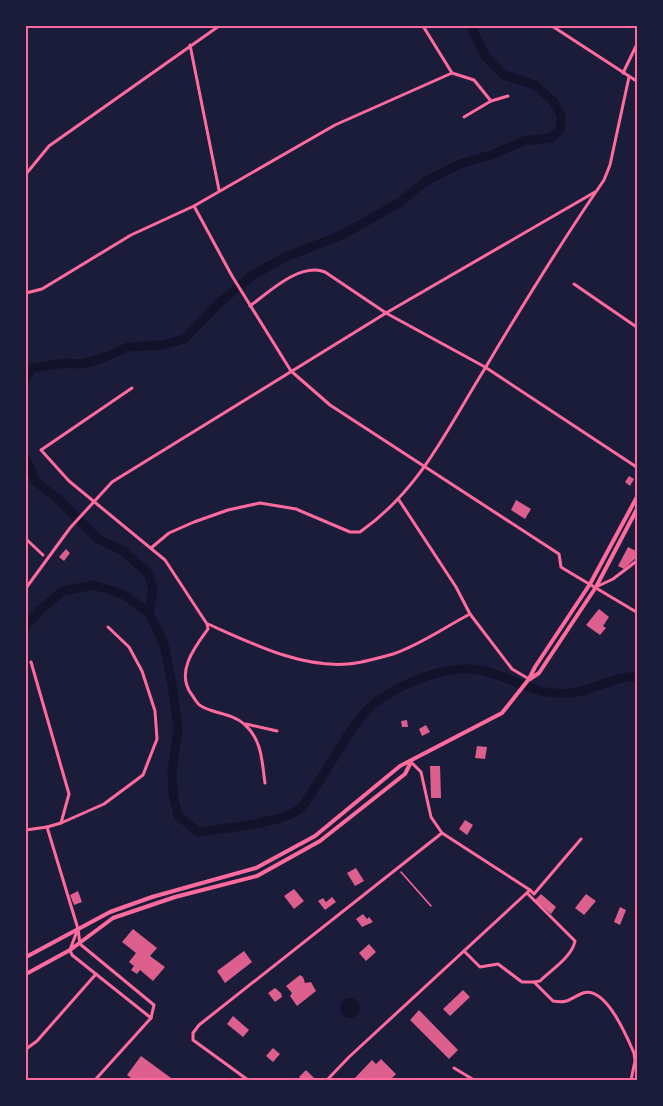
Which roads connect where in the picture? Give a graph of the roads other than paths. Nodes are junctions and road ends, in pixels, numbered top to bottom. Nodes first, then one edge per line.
1 (219, 26) edge
2 (423, 26) edge
3 (552, 26) edge
4 (638, 42) edge
5 (190, 45) junction
6 (624, 71) junction
7 (452, 73) junction
8 (629, 77) junction
9 (638, 82) edge
10 (508, 96) dead end
11 (491, 101) junction
12 (464, 117) dead end
13 (26, 174) edge
14 (219, 190) junction
15 (596, 191) junction
16 (194, 206) junction
17 (574, 284) dead end
18 (26, 293) edge
19 (250, 306) junction
20 (386, 313) junction
21 (638, 328) edge
22 (485, 367) junction
23 (291, 371) junction
24 (132, 388) dead end
25 (425, 468) junction
26 (638, 468) edge
27 (638, 495) edge
28 (399, 500) junction
29 (94, 501) junction
30 (638, 507) edge
31 (26, 539) edge
32 (151, 548) junction
33 (42, 555) dead end
34 (638, 560) edge
35 (590, 584) junction
36 (596, 587) junction
37 (26, 588) edge
38 (638, 613) edge
39 (470, 614) junction
40 (207, 624) junction
41 (108, 627) dead end
42 (31, 662) dead end
43 (529, 679) junction
44 (244, 724) junction
45 (277, 731) dead end
46 (411, 762) junction
47 (265, 783) dead end
48 (61, 823) junction
49 (47, 827) junction
50 (26, 830) edge
51 (442, 833) junction
52 (581, 840) dead end
53 (529, 892) junction
54 (78, 929) junction
55 (80, 944) junction
56 (70, 950) junction
57 (464, 951) junction
58 (26, 957) edge
59 (26, 974) edge
60 (96, 974) junction
61 (534, 982) junction
62 (151, 1018) junction
63 (26, 1049) edge
64 (454, 1068) dead end
65 (95, 1080) edge
66 (248, 1080) edge
67 (327, 1080) edge
68 (474, 1080) edge
69 (631, 1080) edge

1 - 5 street
2 - 7 street
3 - 6 street
4 - 6 street
5 - 13 street
5 - 14 street
6 - 8 street
7 - 11 street
7 - 14 street
8 - 9 street
8 - 15 street
10 - 11 street
11 - 12 street
14 - 16 street
15 - 20 street
15 - 22 street
16 - 18 street
16 - 19 street
17 - 21 street
19 - 20 street
19 - 23 street
20 - 22 street
20 - 23 street
22 - 25 street
22 - 26 street
23 - 25 street
23 - 29 street
24 - 29 street
25 - 28 street
25 - 35 street
27 - 35 street
28 - 32 street
28 - 39 street
29 - 32 street
29 - 37 street
30 - 36 street
31 - 33 street
32 - 40 street
34 - 36 street
35 - 36 street
35 - 43 street
36 - 38 street
36 - 43 street
39 - 40 street
39 - 43 street
40 - 44 street
41 - 48 street
42 - 48 street
43 - 46 street
44 - 45 street
44 - 47 street
46 - 51 street
46 - 54 street
46 - 55 street
48 - 49 street
49 - 50 street
49 - 54 street
51 - 53 street
51 - 66 street
52 - 53 street
53 - 57 street
53 - 61 street
54 - 55 street
54 - 56 street
54 - 58 street
55 - 56 street
55 - 62 street
56 - 59 street
56 - 60 street
57 - 61 street
57 - 67 street
60 - 62 street
60 - 63 street
61 - 69 street
62 - 65 street
64 - 68 street

